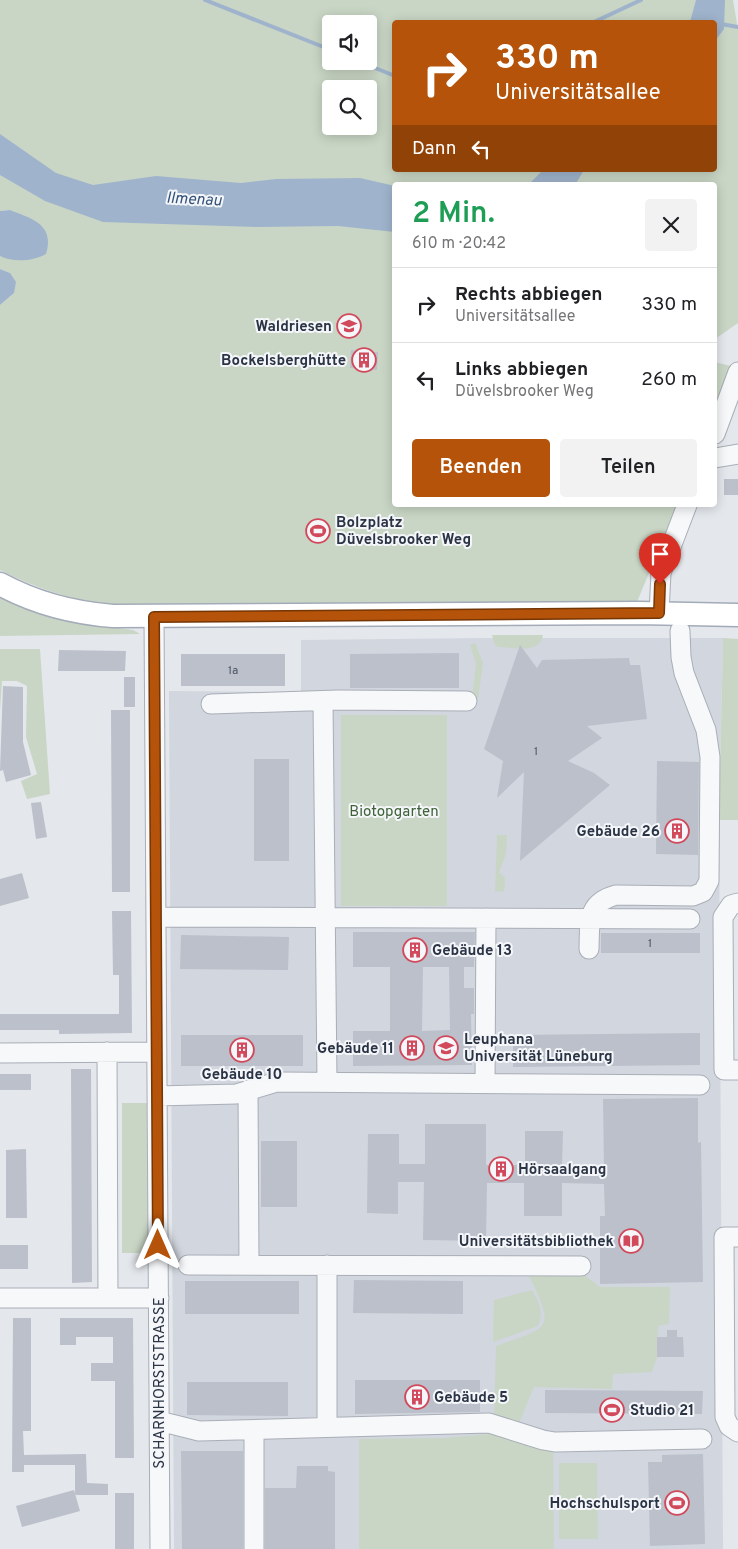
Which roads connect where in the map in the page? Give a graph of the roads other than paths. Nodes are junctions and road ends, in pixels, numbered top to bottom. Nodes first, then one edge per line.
1 (738, 372) edge
2 (717, 429) edge
3 (738, 454) edge
4 (717, 458) edge
5 (686, 507) edge
6 (0, 584) edge
7 (659, 613) junction
8 (738, 615) edge
9 (154, 617) junction
10 (680, 631) dead end
11 (467, 701) dead end
12 (323, 702) junction
13 (211, 704) dead end
14 (703, 892) junction
15 (734, 904) edge
16 (156, 917) junction
17 (325, 917) junction
18 (486, 918) junction
19 (590, 918) junction
20 (690, 919) dead end
21 (589, 949) dead end
22 (107, 1052) junction
23 (157, 1052) junction
24 (0, 1053) edge
25 (738, 1070) edge
26 (327, 1082) junction
27 (485, 1083) junction
28 (700, 1085) dead end
29 (248, 1090) junction
30 (157, 1096) junction
31 (738, 1237) edge
32 (188, 1265) dead end
33 (249, 1265) junction
34 (327, 1265) junction
35 (581, 1266) dead end
36 (0, 1298) edge
37 (108, 1298) junction
38 (158, 1298) junction
39 (159, 1421) junction
40 (327, 1426) junction
41 (254, 1430) junction
42 (738, 1432) edge
43 (702, 1439) dead end
44 (160, 1549) edge
45 (254, 1549) edge

1 - 2 street
3 - 4 street
5 - 7 street
6 - 9 main road
7 - 8 main road
7 - 9 main road
9 - 16 street, SCHARNHORSTSTRASSE
10 - 14 street
11 - 12 street
12 - 13 street
12 - 17 street
14 - 15 street
14 - 19 street
15 - 25 street
16 - 17 street
16 - 23 street, SCHARNHORSTSTRASSE
17 - 18 street
17 - 26 street
18 - 19 street
18 - 27 street
19 - 20 street
19 - 21 street
22 - 23 street
22 - 24 street
22 - 37 street
23 - 30 street, SCHARNHORSTSTRASSE
26 - 27 street
26 - 29 street
27 - 28 street
29 - 30 street
29 - 33 street
30 - 38 street, SCHARNHORSTSTRASSE
31 - 42 street
32 - 33 street
33 - 34 street
34 - 35 street
34 - 40 street
36 - 37 street
37 - 38 street
38 - 39 street, SCHARNHORSTSTRASSE
39 - 41 street
39 - 44 street, SCHARNHORSTSTRASSE
40 - 41 street
40 - 43 street
41 - 45 street

